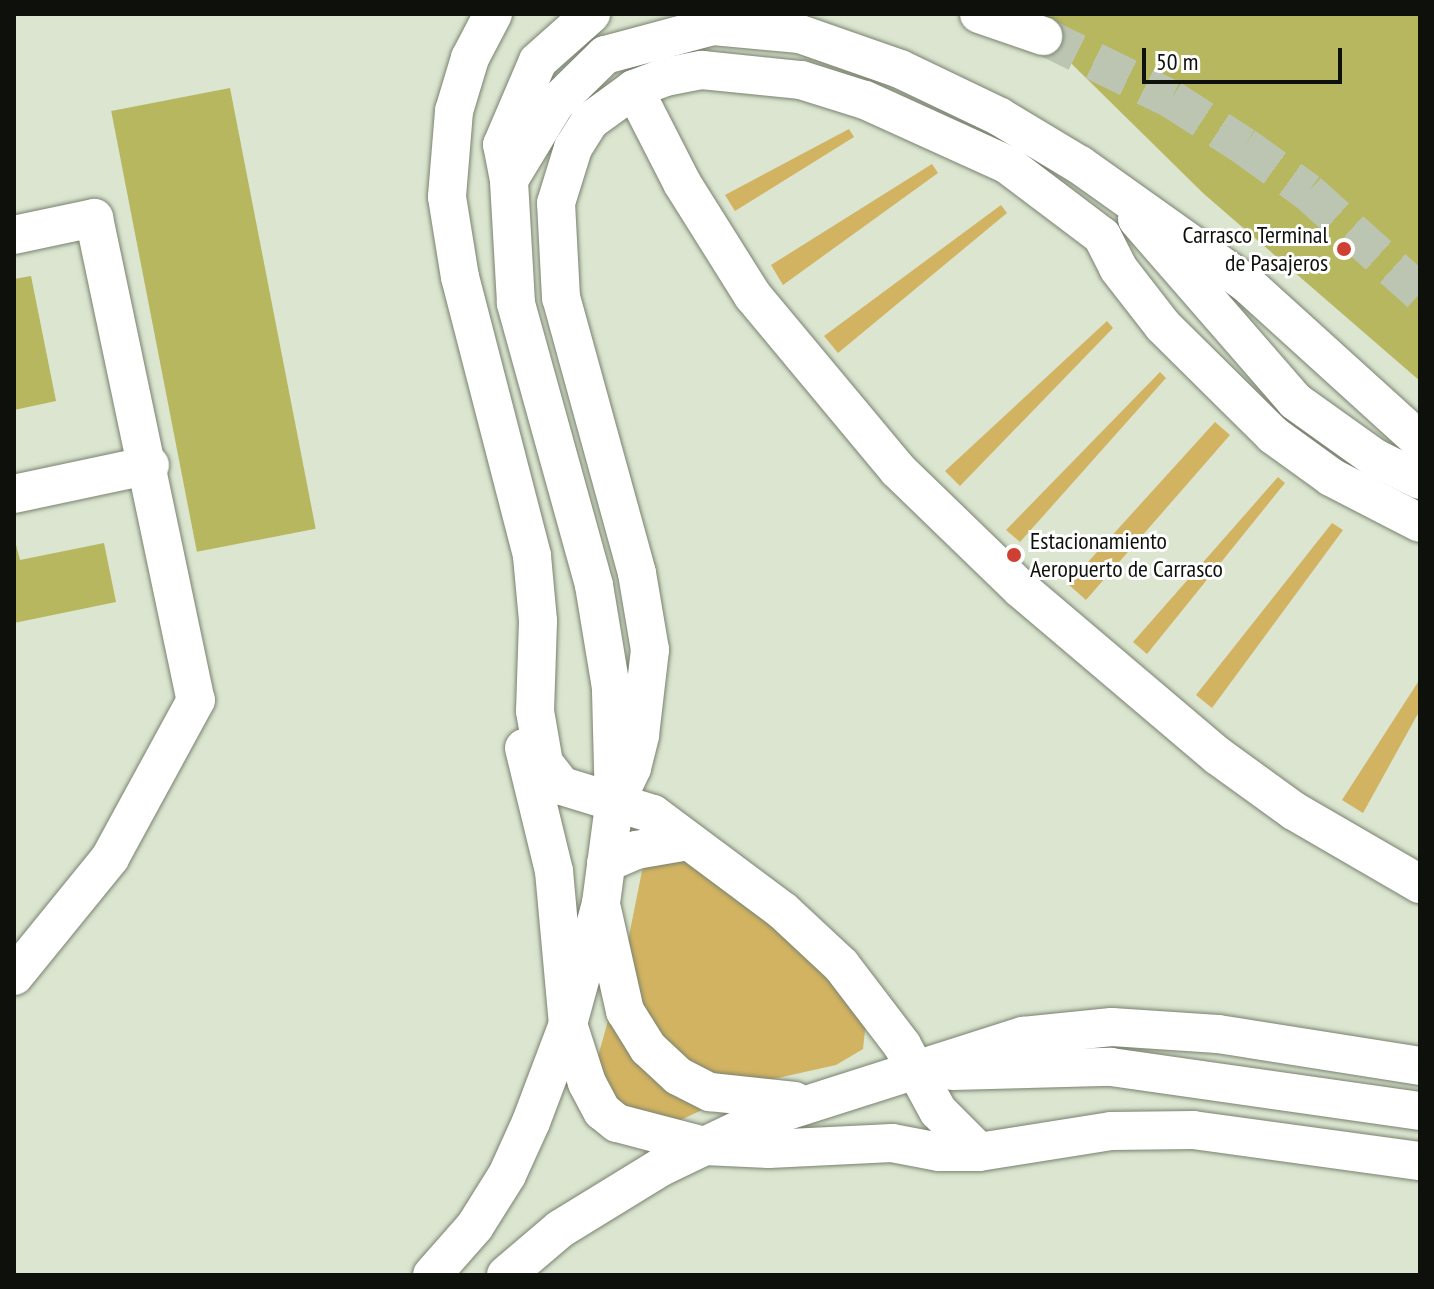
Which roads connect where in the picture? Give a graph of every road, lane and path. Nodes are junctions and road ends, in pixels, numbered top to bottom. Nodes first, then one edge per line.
1 (493, 14) edge
2 (591, 14) edge
3 (979, 14) edge
4 (1043, 36) tunnel mouth
5 (634, 89) junction
6 (509, 180) junction
7 (1108, 184) junction
8 (14, 235) edge
9 (1420, 441) edge
10 (150, 465) junction
11 (1420, 480) edge
12 (14, 494) edge
13 (1420, 523) edge
14 (535, 711) junction
15 (614, 806) junction
16 (688, 841) junction
17 (606, 863) junction
18 (1420, 884) edge
19 (601, 903) junction
20 (14, 976) edge
21 (882, 1016) junction
22 (568, 1024) junction
23 (1420, 1066) edge
24 (914, 1073) junction
25 (833, 1096) junction
26 (1420, 1111) edge
27 (704, 1146) junction
28 (979, 1152) junction
29 (1420, 1161) edge
30 (432, 1275) edge
31 (506, 1275) edge

1 - 14 lane
2 - 6 lane
3 - 4 lane
5 - 13 lane
5 - 15 lane
5 - 18 lane
6 - 7 lane
6 - 15 lane
7 - 9 lane
7 - 11 lane
8 - 10 lane
10 - 12 lane
10 - 20 lane
14 - 15 lane
14 - 22 lane
15 - 16 lane
15 - 17 lane
16 - 17 lane
16 - 21 lane
17 - 19 lane
19 - 22 lane
19 - 25 lane
21 - 24 lane
21 - 25 lane
22 - 27 lane
22 - 30 lane
23 - 24 lane
24 - 25 lane
24 - 26 lane
24 - 28 lane
25 - 27 lane
27 - 28 lane
27 - 31 lane
28 - 29 lane

